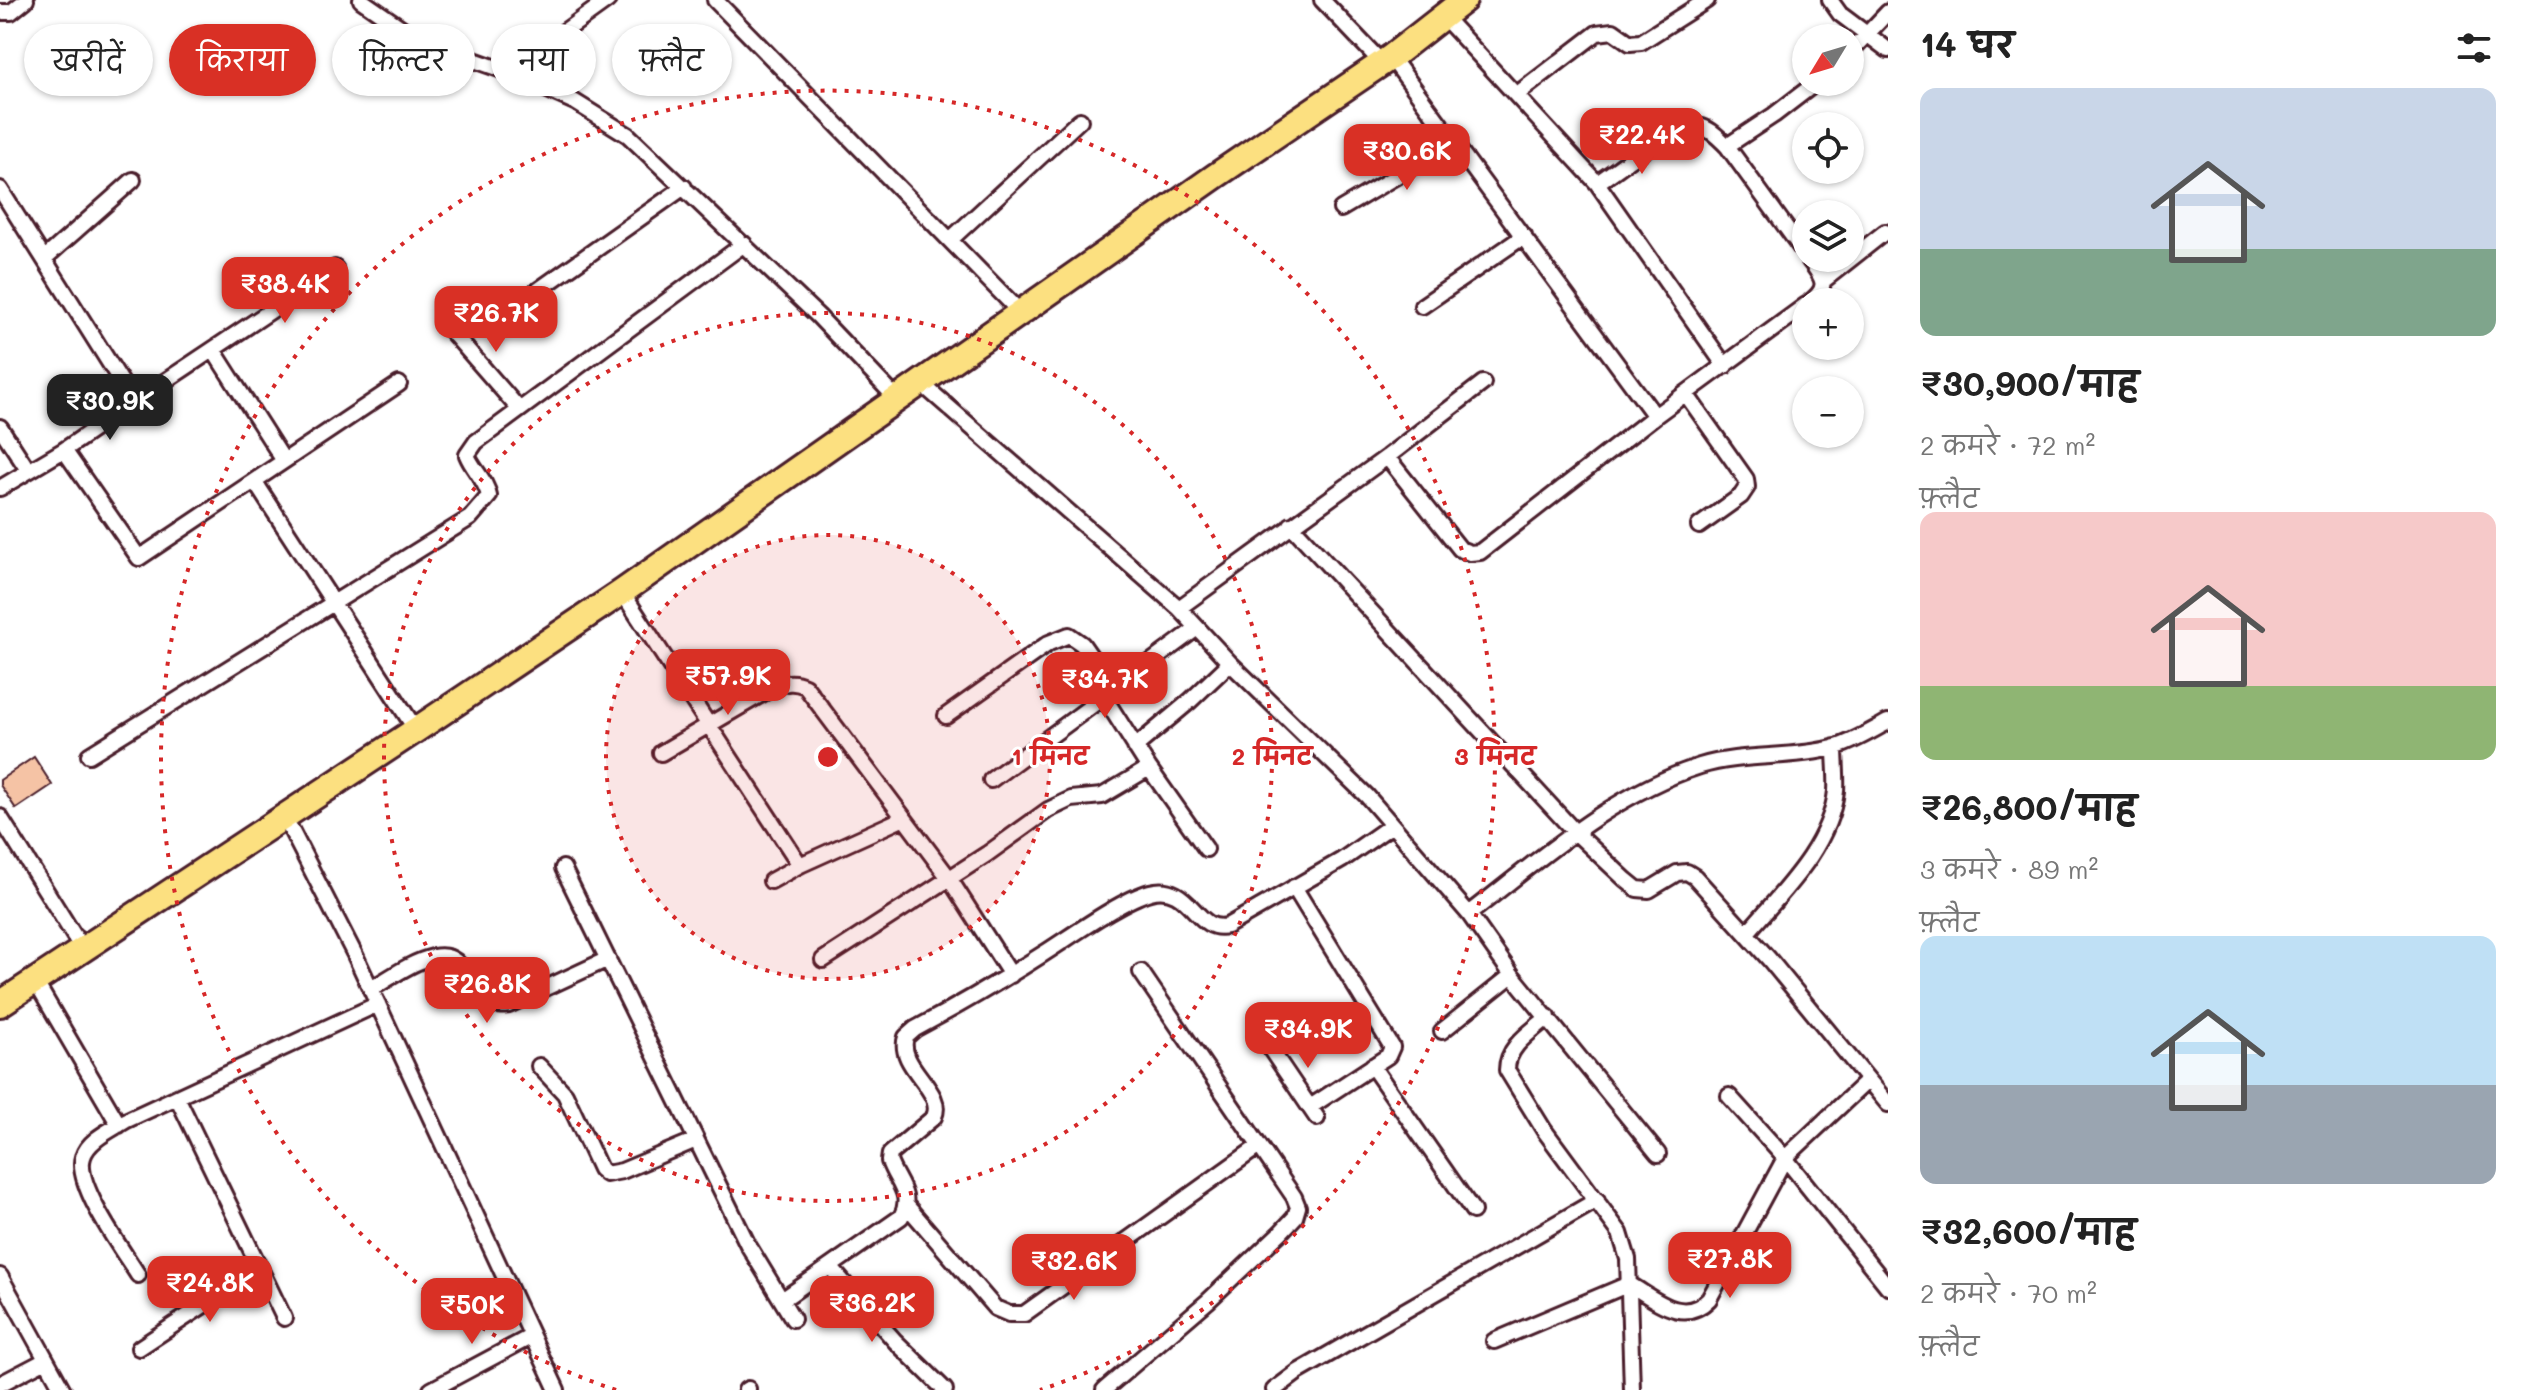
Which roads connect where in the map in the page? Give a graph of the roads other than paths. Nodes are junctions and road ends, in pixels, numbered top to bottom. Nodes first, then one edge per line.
1 (26, 0) edge
2 (361, 0) edge
3 (608, 0) edge
4 (715, 0) edge
5 (1322, 0) edge
6 (1464, 0) edge
7 (1707, 0) edge
8 (1830, 0) edge
9 (1888, 12) edge
10 (1, 13) edge
11 (1443, 16) junction
12 (575, 24) edge
13 (1867, 35) junction
14 (1864, 38) edge
15 (1888, 50) edge
16 (1387, 60) junction
17 (491, 66) edge
18 (1516, 95) junction
19 (562, 96) edge
20 (1799, 96) edge
21 (1080, 120) dead end
22 (1454, 142) junction
23 (1727, 146) junction
24 (133, 180) dead end
25 (1597, 183) junction
26 (684, 187) junction
27 (0, 189) edge
28 (1341, 209) dead end
29 (1885, 232) dead end
30 (1524, 236) junction
31 (1792, 236) edge
32 (950, 240) junction
33 (744, 244) junction
34 (45, 258) junction
35 (335, 268) dead end
36 (1817, 272) edge
37 (1823, 281) junction
38 (1823, 288) edge
39 (523, 301) dead end
40 (1422, 306) dead end
41 (1021, 313) junction
42 (1792, 316) edge
43 (445, 324) dead end
44 (214, 351) junction
45 (1725, 366) junction
46 (1483, 383) dead end
47 (399, 384) dead end
48 (922, 384) junction
49 (1686, 394) junction
50 (898, 400) junction
51 (134, 402) junction
52 (519, 409) junction
53 (1655, 416) junction
54 (0, 427) edge
55 (64, 450) junction
56 (1387, 457) junction
57 (284, 461) junction
58 (28, 470) junction
59 (255, 482) junction
60 (0, 488) edge
61 (1291, 525) junction
62 (1699, 526) dead end
63 (622, 592) junction
64 (333, 605) junction
65 (1179, 608) junction
66 (1197, 628) junction
67 (1230, 663) junction
68 (1109, 693) junction
69 (946, 716) dead end
70 (1888, 722) edge
71 (710, 725) junction
72 (416, 730) junction
73 (1135, 747) junction
74 (1835, 747) junction
75 (661, 753) dead end
76 (89, 755) dead end
77 (1149, 768) junction
78 (991, 780) dead end
79 (284, 816) junction
80 (0, 817) edge
81 (902, 819) junction
82 (1392, 825) junction
83 (1575, 832) junction
84 (1206, 849) dead end
85 (800, 865) junction
86 (563, 868) dead end
87 (949, 878) junction
88 (771, 881) dead end
89 (1294, 887) junction
90 (1469, 914) junction
91 (1747, 933) junction
92 (83, 950) junction
93 (608, 959) junction
94 (823, 960) dead end
95 (1141, 972) dead end
96 (1011, 975) junction
97 (1512, 975) junction
98 (35, 981) junction
99 (371, 989) junction
100 (0, 1004) edge
101 (378, 1004) junction
102 (1548, 1017) junction
103 (1442, 1031) dead end
104 (1267, 1044) dead end
105 (539, 1066) dead end
106 (1372, 1066) junction
107 (1867, 1081) junction
108 (1729, 1096) dead end
109 (177, 1097) junction
110 (1888, 1104) edge
111 (119, 1125) junction
112 (696, 1140) junction
113 (1259, 1146) junction
114 (1658, 1154) dead end
115 (1785, 1158) junction
116 (1597, 1200) junction
117 (907, 1206) junction
118 (1473, 1211) dead end
119 (260, 1268) junction
120 (831, 1268) junction
121 (138, 1275) dead end
122 (0, 1276) edge
123 (1629, 1284) junction
124 (1888, 1287) edge
125 (782, 1300) junction
126 (284, 1318) dead end
127 (793, 1319) dead end
128 (532, 1336) junction
129 (1494, 1341) dead end
130 (139, 1348) dead end
131 (46, 1360) junction
132 (0, 1384) edge
133 (1112, 1387) edge
134 (63, 1390) edge
135 (431, 1390) edge
136 (557, 1390) edge
137 (945, 1390) edge
138 (1274, 1390) edge
139 (1632, 1390) edge

1 - 10 street
2 - 17 street
3 - 12 street
4 - 32 street
5 - 16 street
6 - 11 main road
7 - 18 street
8 - 13 street
9 - 13 street
11 - 16 main road
11 - 18 street
13 - 14 street
13 - 15 street
16 - 22 street
16 - 41 main road
18 - 25 street
19 - 26 street
20 - 23 street
21 - 32 street
22 - 28 street
22 - 30 street
23 - 25 street
23 - 31 street
24 - 34 street
25 - 45 street
26 - 33 street
26 - 39 street
27 - 34 street
29 - 37 street
30 - 40 street
30 - 53 street
32 - 41 street
33 - 50 street
33 - 52 street
34 - 51 street
35 - 44 street
36 - 37 street
37 - 38 street
41 - 48 main road
42 - 45 street
43 - 52 street
44 - 51 street
44 - 57 street
45 - 49 street
46 - 56 street
47 - 57 street
48 - 50 main road
48 - 65 street
49 - 53 street
49 - 62 street
50 - 63 main road
51 - 55 street
52 - 64 street
53 - 56 street
54 - 58 street
55 - 58 street
55 - 59 street
56 - 61 street
57 - 59 street
58 - 60 street
59 - 64 street
61 - 65 street
61 - 83 street
63 - 71 street
63 - 72 main road
64 - 72 street
64 - 76 street
65 - 66 street
66 - 67 street
66 - 68 street
67 - 73 street
67 - 82 street
68 - 69 street
68 - 73 street
68 - 78 street
70 - 74 street
71 - 75 street
71 - 81 street
71 - 85 street
72 - 79 main road
73 - 77 street
74 - 83 street
74 - 91 street
77 - 84 street
77 - 87 street
79 - 92 main road
79 - 99 street
80 - 92 street
81 - 85 street
81 - 87 street
82 - 89 street
82 - 90 street
83 - 90 street
83 - 91 street
85 - 88 street
86 - 93 street
87 - 94 street
87 - 96 street
89 - 96 street
89 - 106 street
90 - 97 street
91 - 107 street
92 - 98 main road
93 - 99 street
93 - 112 street
95 - 113 street
96 - 117 street
97 - 102 street
97 - 103 street
98 - 100 main road
98 - 111 street
99 - 101 street
101 - 109 street
101 - 128 street
102 - 114 street
102 - 116 street
104 - 106 street
105 - 112 street
106 - 118 street
107 - 110 street
107 - 115 street
108 - 115 street
109 - 111 street
109 - 119 street
111 - 121 street
112 - 125 street
113 - 117 street
113 - 133 street
115 - 123 street
115 - 124 street
116 - 123 street
116 - 138 street
117 - 120 street
119 - 126 street
119 - 130 street
120 - 125 street
120 - 137 street
122 - 131 street
123 - 129 street
123 - 139 street
125 - 127 street
128 - 135 street
128 - 136 street
131 - 132 street
131 - 134 street

